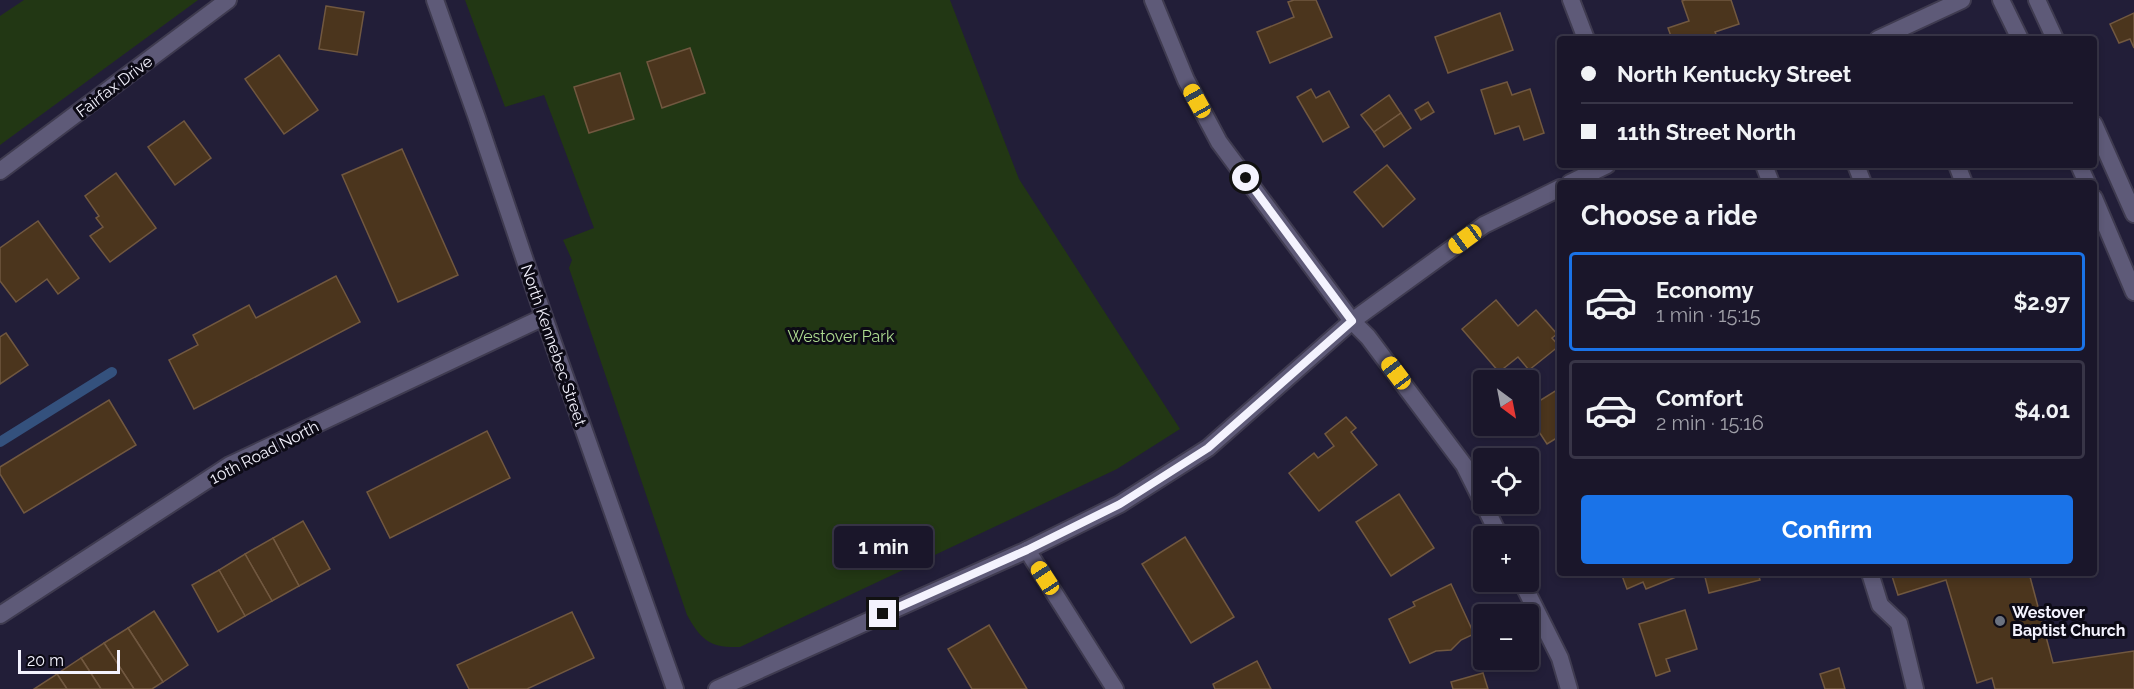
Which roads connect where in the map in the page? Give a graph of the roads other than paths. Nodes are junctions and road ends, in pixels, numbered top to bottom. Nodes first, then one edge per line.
1 (228, 0) edge
2 (435, 0) edge
3 (1153, 0) edge
4 (1571, 0) edge
5 (1962, 0) edge
6 (2001, 0) edge
7 (2037, 0) edge
8 (1904, 34) edge
9 (1585, 36) edge
10 (2019, 36) edge
11 (2054, 36) edge
12 (2097, 131) edge
13 (1601, 168) edge
14 (0, 171) edge
15 (1576, 180) edge
16 (1557, 189) edge
17 (2097, 205) edge
18 (2134, 214) edge
19 (2134, 292) edge
20 (544, 317) junction
21 (1352, 321) junction
22 (1494, 526) edge
23 (1027, 550) junction
24 (1871, 576) edge
25 (1527, 592) edge
26 (0, 615) edge
27 (675, 689) edge
28 (717, 689) edge
29 (1115, 689) edge
30 (1569, 689) edge
31 (1916, 689) edge

1 - 14 street, Fairfax Drive
2 - 20 street, North Kennebec Street
3 - 21 street
4 - 9 street
5 - 8 street
6 - 10 street
7 - 11 street
12 - 18 street
13 - 15 street
16 - 21 street
17 - 19 street
20 - 26 street, 10th Road North
20 - 27 street, North Kennebec Street
21 - 22 street
21 - 23 street
23 - 28 street
23 - 29 street
24 - 31 street
25 - 30 street

